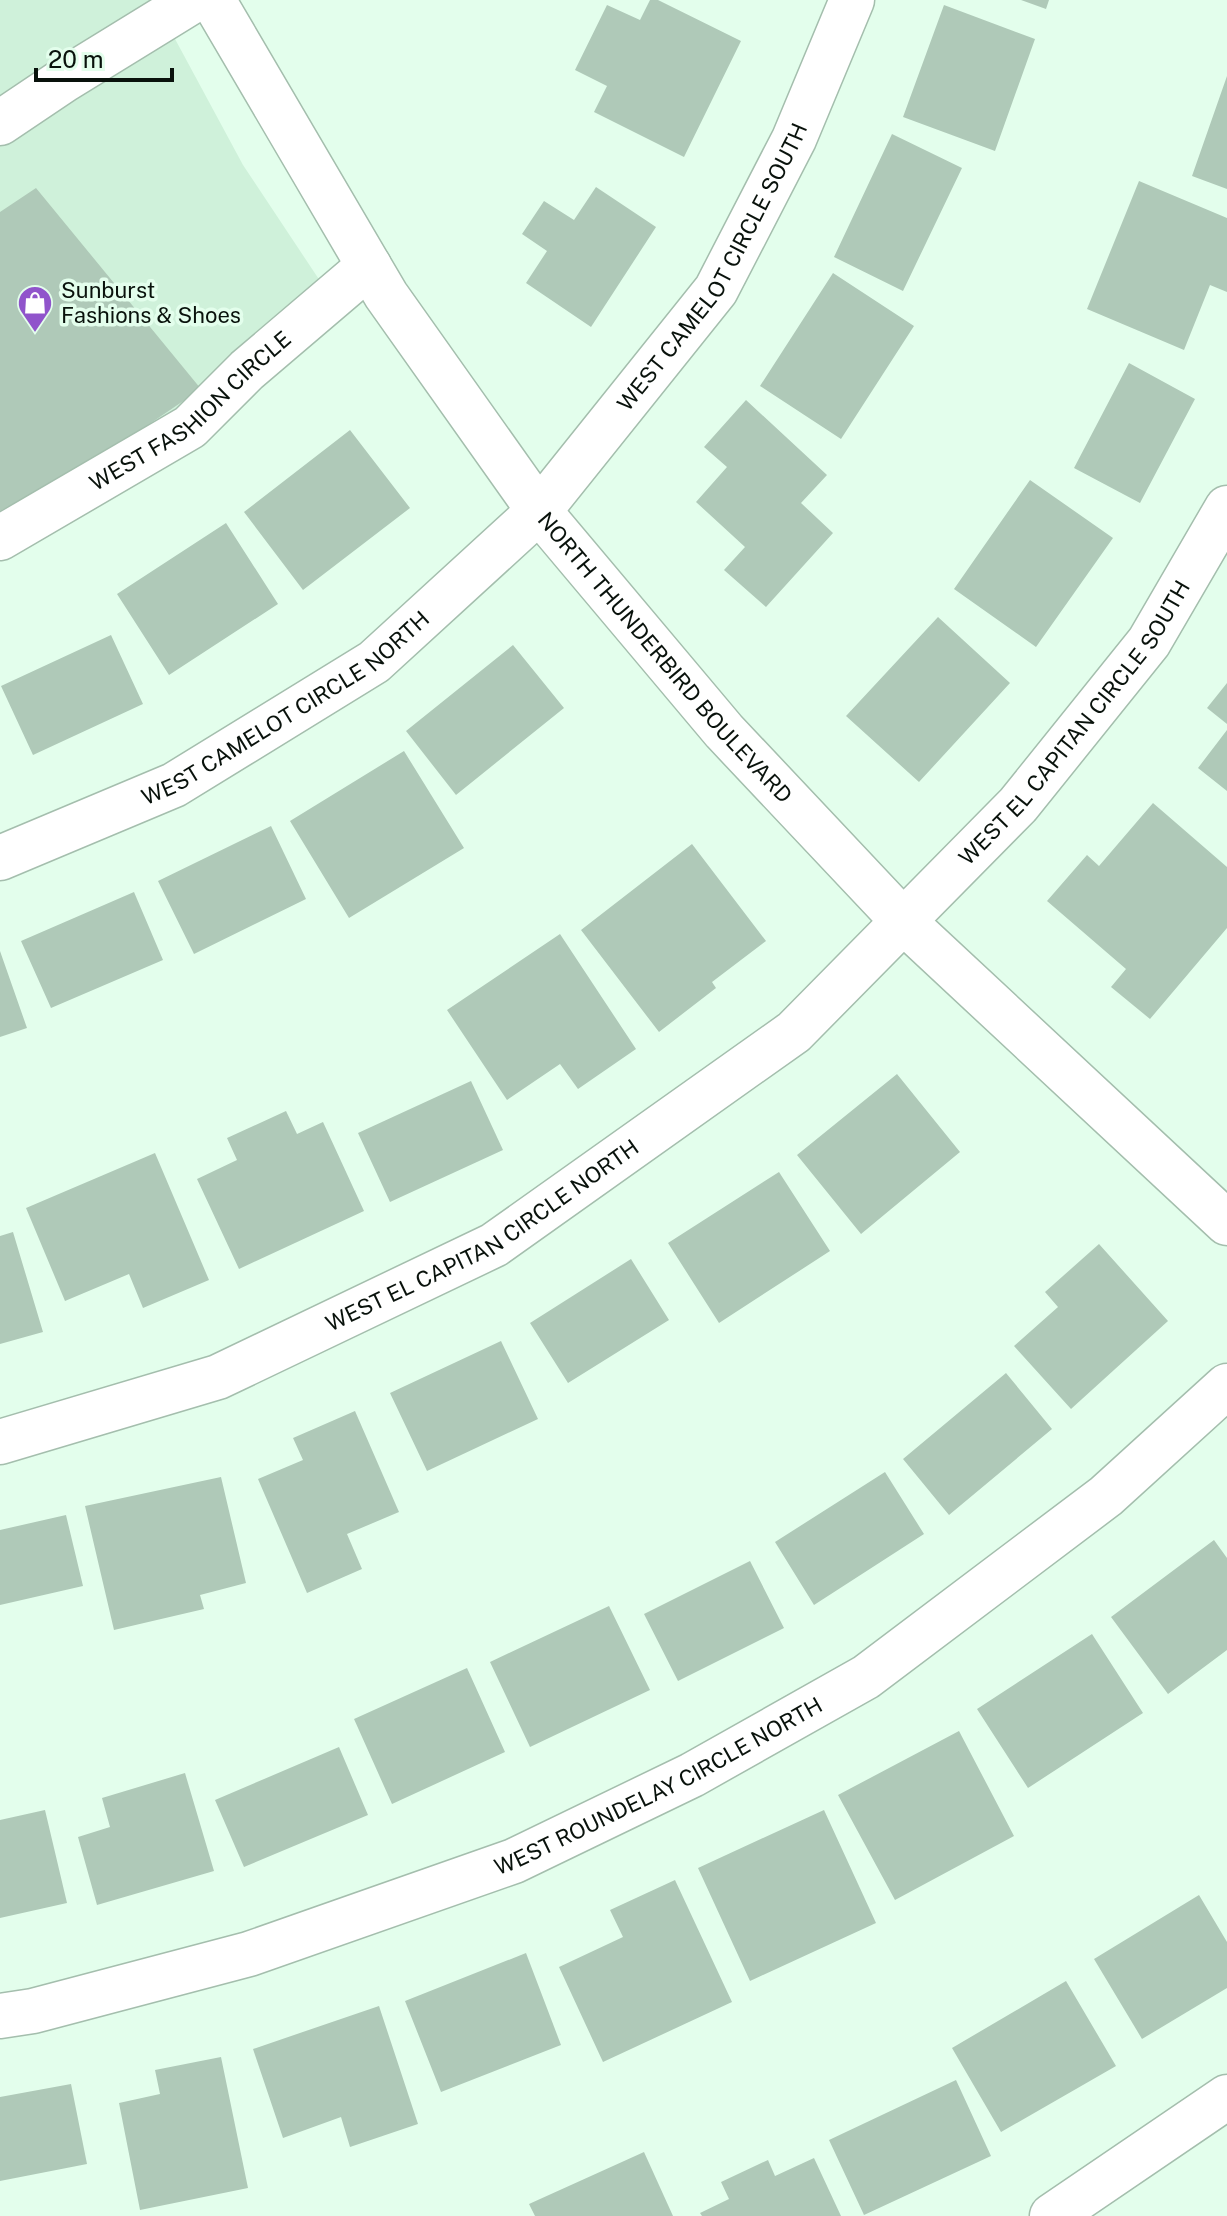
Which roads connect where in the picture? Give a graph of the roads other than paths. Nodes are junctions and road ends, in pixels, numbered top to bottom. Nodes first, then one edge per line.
1 (194, 0) edge
2 (213, 0) edge
3 (852, 0) edge
4 (0, 123) edge
5 (369, 266) junction
6 (1227, 508) edge
7 (539, 511) junction
8 (0, 538) edge
9 (0, 858) edge
10 (903, 921) junction
11 (1227, 1223) edge
12 (1227, 1386) edge
13 (0, 1442) edge
14 (0, 2016) edge
15 (1227, 2097) edge
16 (1052, 2216) edge

1 - 4 street
2 - 5 street, NORTH THUNDERBIRD BOULEVARD
3 - 7 street, WEST CAMELOT CIRCLE SOUTH
5 - 7 street, NORTH THUNDERBIRD BOULEVARD
5 - 8 street, WEST FASHION CIRCLE
6 - 10 street, WEST EL CAPITAN CIRCLE SOUTH
7 - 9 street, WEST CAMELOT CIRCLE NORTH
7 - 10 street, NORTH THUNDERBIRD BOULEVARD
10 - 11 street, NORTH THUNDERBIRD BOULEVARD
10 - 13 street, WEST EL CAPITAN CIRCLE NORTH
12 - 14 street, WEST ROUNDELAY CIRCLE NORTH
15 - 16 street

